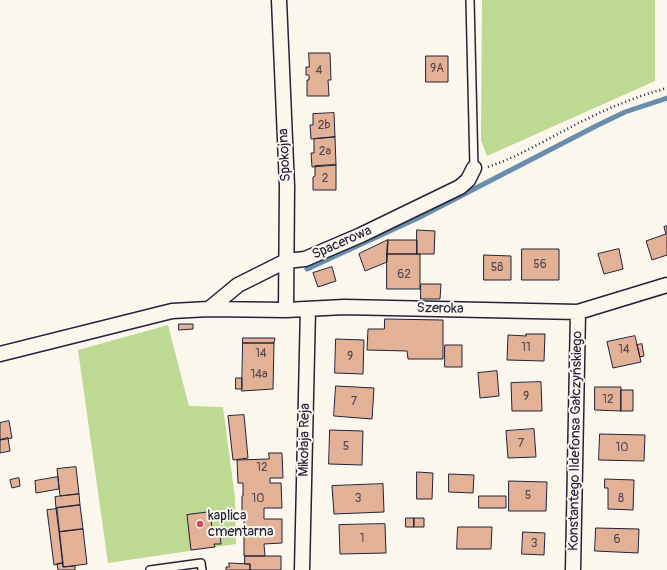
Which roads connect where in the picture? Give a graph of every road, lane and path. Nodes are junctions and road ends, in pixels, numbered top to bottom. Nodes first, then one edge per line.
1 (279, 0) edge
2 (470, 0) edge
3 (667, 88) edge
4 (474, 168) junction
5 (286, 261) junction
6 (667, 286) edge
7 (209, 309) junction
8 (308, 309) junction
9 (286, 310) junction
10 (578, 312) junction
11 (0, 354) edge
12 (150, 570) edge
13 (202, 570) edge
14 (302, 570) edge
15 (574, 570) edge

1 - 5 street, Spokojna
2 - 4 lane
3 - 4 path
4 - 5 street, Spacerowa
5 - 7 street, Spacerowa
5 - 9 street, Spokojna
6 - 10 street, Szeroka
7 - 9 street, Szeroka
7 - 11 street
8 - 9 street, Szeroka
8 - 10 street, Szeroka
8 - 14 street, Mikołaja Reja
10 - 15 street, Konstantego Ildefonsa Gałczyńskiego
12 - 13 lane

